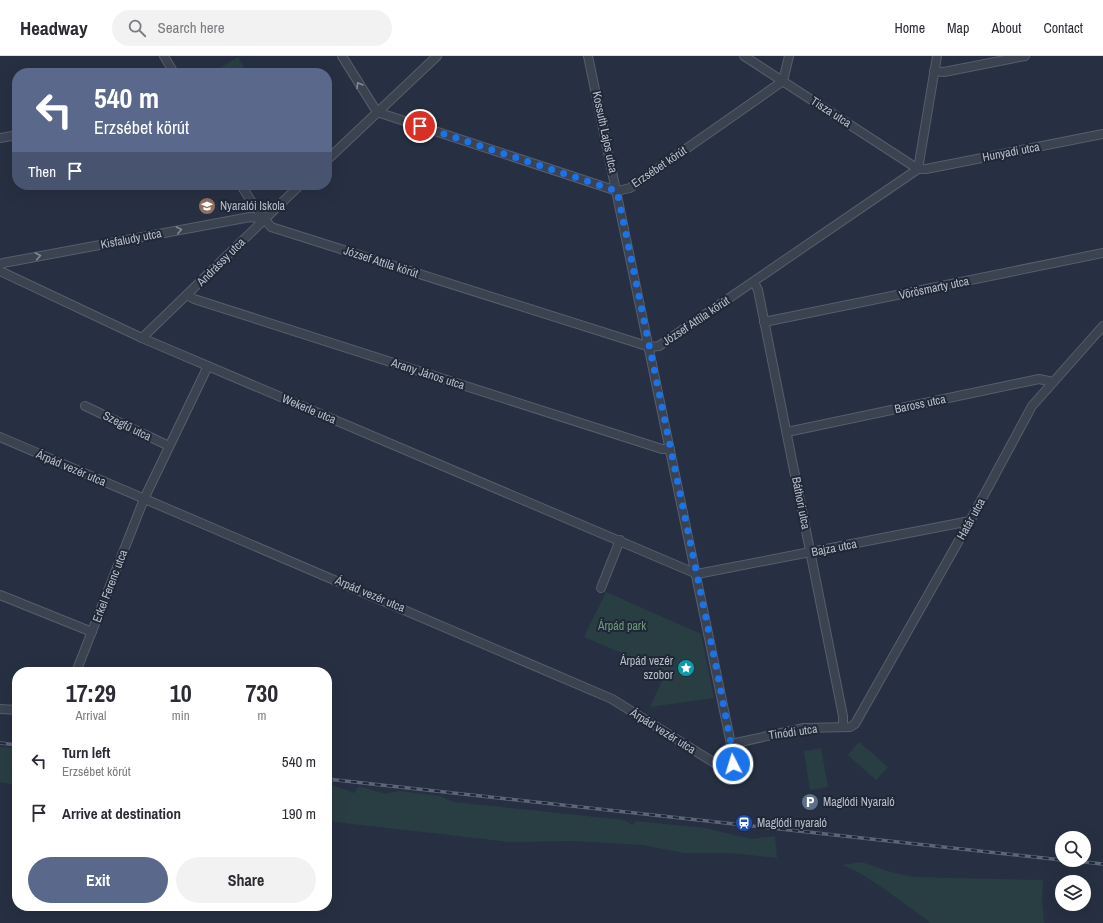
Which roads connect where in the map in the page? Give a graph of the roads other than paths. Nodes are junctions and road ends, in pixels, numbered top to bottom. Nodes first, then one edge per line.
1 (164, 56) edge
2 (342, 56) edge
3 (437, 56) edge
4 (588, 56) edge
5 (744, 56) edge
6 (789, 56) edge
7 (937, 56) edge
8 (1025, 56) edge
9 (171, 68) edge
10 (934, 71) junction
11 (783, 81) junction
12 (377, 112) junction
13 (1103, 134) edge
14 (12, 136) edge
15 (0, 138) edge
16 (332, 155) edge
17 (918, 169) junction
18 (244, 190) edge
19 (295, 190) edge
20 (617, 191) junction
21 (264, 219) junction
22 (1103, 253) edge
23 (0, 265) edge
24 (0, 271) edge
25 (754, 282) junction
26 (187, 295) junction
27 (764, 322) junction
28 (1103, 326) edge
29 (142, 338) junction
30 (650, 347) junction
31 (208, 366) junction
32 (1053, 382) junction
33 (85, 406) dead end
34 (787, 432) junction
35 (0, 437) edge
36 (168, 446) junction
37 (670, 449) junction
38 (144, 499) junction
39 (970, 521) junction
40 (620, 540) junction
41 (810, 552) junction
42 (697, 574) junction
43 (601, 588) dead end
44 (0, 595) edge
45 (92, 632) junction
46 (78, 667) edge
47 (0, 709) edge
48 (12, 710) edge
49 (855, 724) joint
50 (843, 726) junction
51 (731, 744) junction
52 (729, 772) joint

1 - 9 street
12 -> 2 street
3 - 12 street
4 - 20 street, Kossuth Lajos utca
5 - 11 street, Tisza utca
6 - 11 street
7 - 10 street
8 - 10 street
10 - 17 street
11 - 17 street, Tisza utca
11 - 20 street, Erzsébet körút
12 - 16 street
12 - 20 street, Erzsébet körút
13 - 17 street, Hunyadi utca
14 - 15 street
17 - 25 street, József Attila körút
18 - 21 street, József Attila körút
19 - 21 street, Andrássy utca
20 - 30 street, Kossuth Lajos utca
23 -> 21 street, Kisfaludy utca
21 - 26 street, Andrássy utca
21 - 30 street, József Attila körút
22 - 27 street, Vörösmarty utca
24 - 29 street, Wekerle utca
25 - 27 street, Báthori utca
25 - 30 street, József Attila körút
26 - 29 street, Andrássy utca
26 - 37 street, Arany János utca
27 - 34 street, Báthori utca
28 - 32 street, Határ utca
29 - 31 street, Wekerle utca
30 - 37 street, Kossuth Lajos utca
31 - 36 street
31 - 40 street, Wekerle utca
32 - 34 street, Baross utca
32 - 39 street, Határ utca
33 - 36 street, Szegfű utca
34 - 41 street, Báthori utca
35 - 38 street, Árpád vezér utca
36 - 38 street
37 - 42 street, Kossuth Lajos utca
38 - 45 street, Erkel Ferenc utca
38 - 52 street, Árpád vezér utca
39 - 41 street, Bajza utca
39 - 49 street, Határ utca
40 - 42 street, Wekerle utca
40 - 43 street
41 - 42 street, Bajza utca
41 - 50 street, Báthori utca
42 - 51 street, Kossuth Lajos utca
44 - 45 street
45 - 46 street, Erkel Ferenc utca
47 - 48 street
49 - 50 street, Tinódi utca
50 - 51 street, Tinódi utca
51 - 52 street, Kossuth Lajos utca

